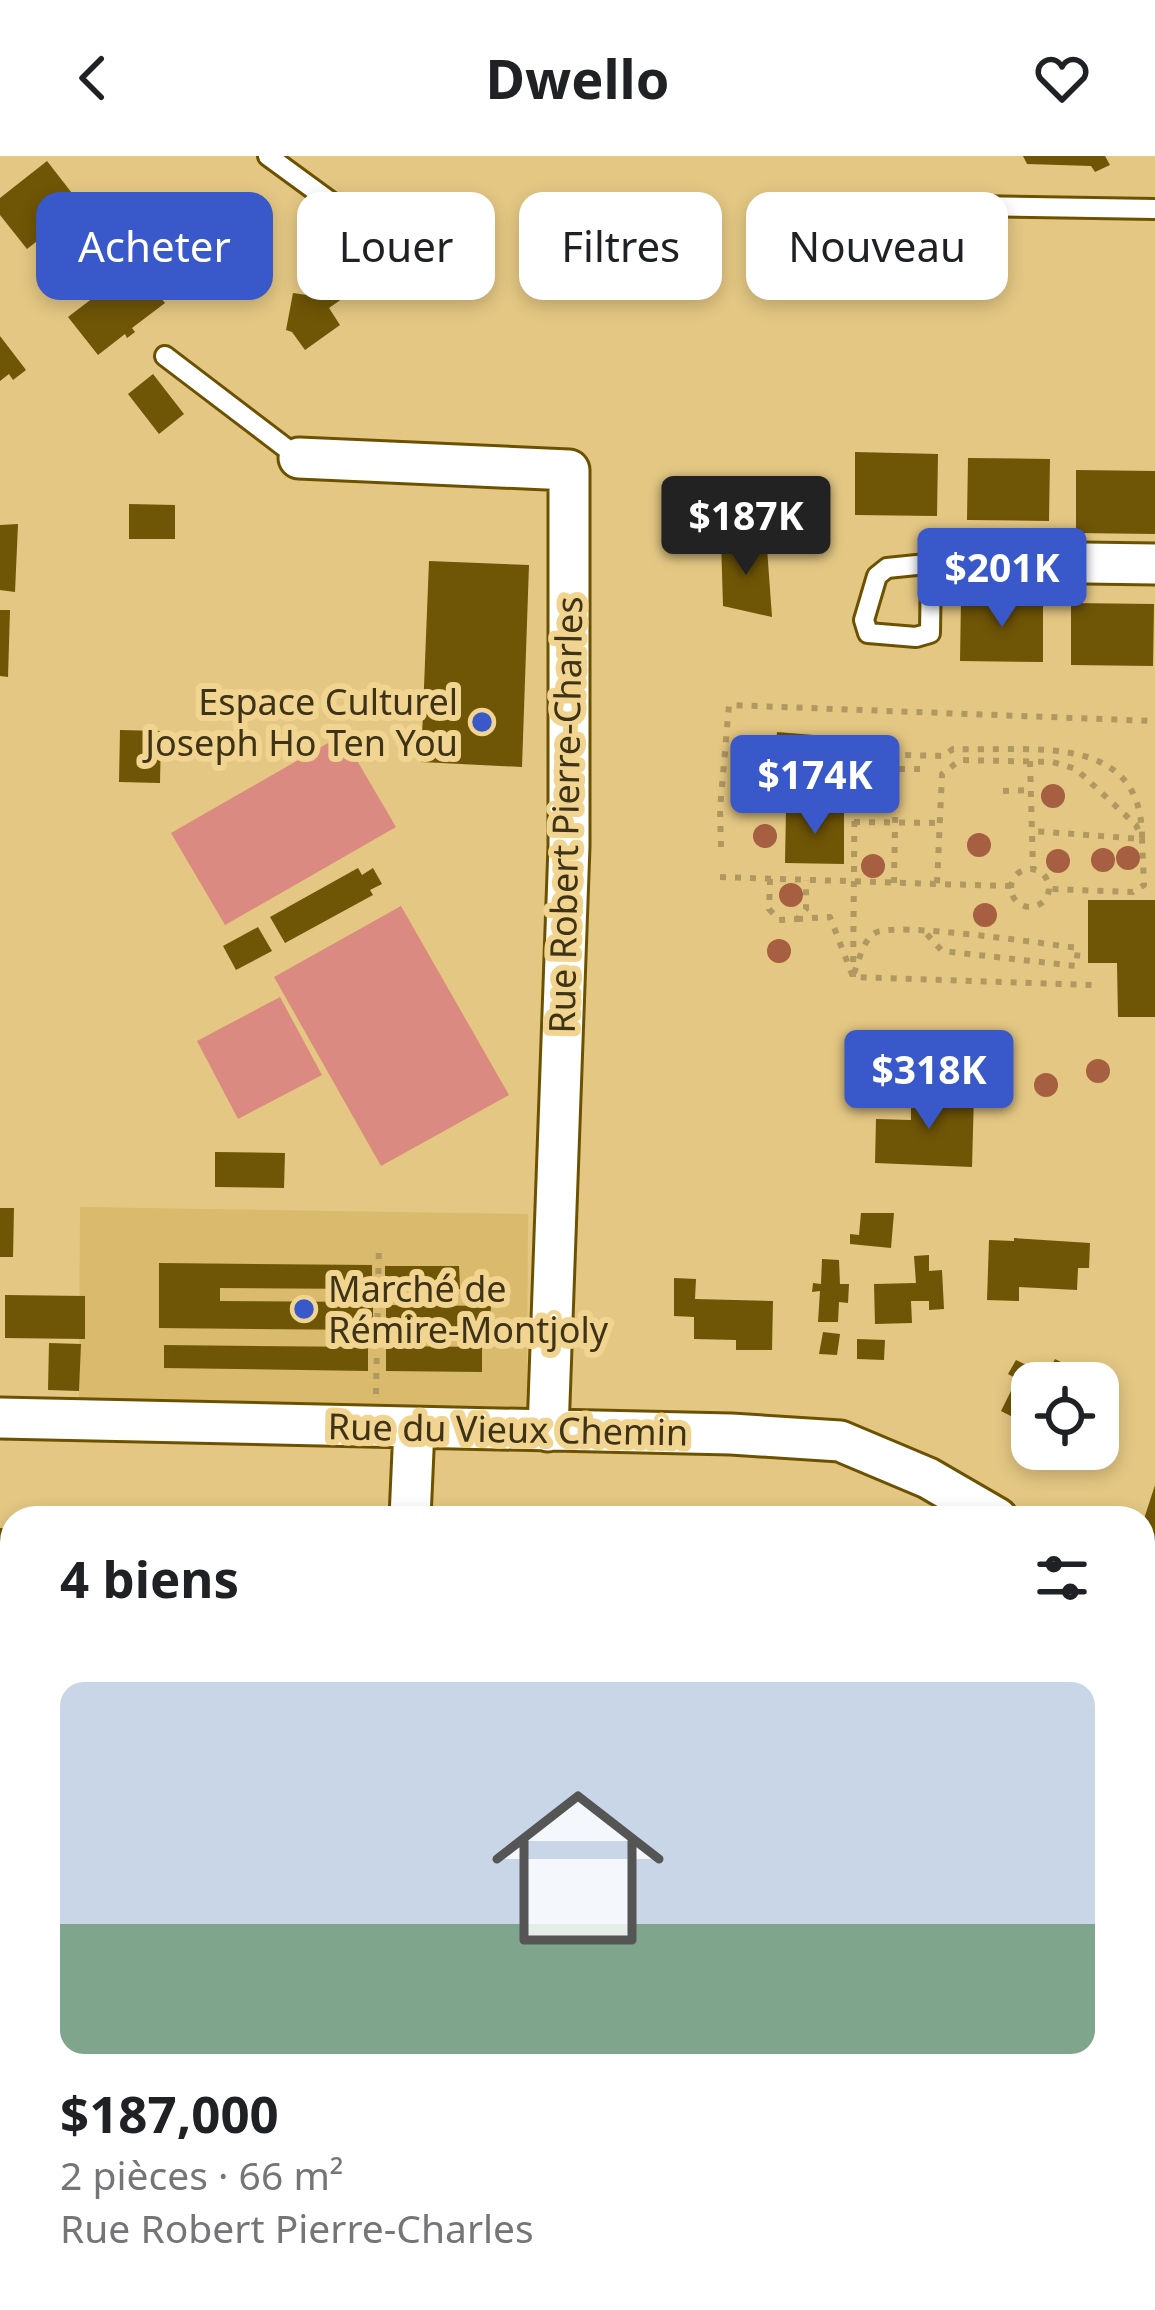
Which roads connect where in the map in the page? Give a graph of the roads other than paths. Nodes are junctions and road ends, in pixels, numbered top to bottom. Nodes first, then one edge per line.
1 (274, 157) edge
2 (319, 192) edge
3 (1008, 207) edge
4 (1155, 209) edge
5 (165, 356) dead end
6 (299, 458) joint
7 (943, 562) junction
8 (1155, 564) edge
9 (0, 1418) edge
10 (396, 1428) junction
11 (548, 1431) junction
12 (928, 1478) junction
13 (408, 1506) edge
14 (925, 1506) edge
15 (976, 1506) edge

1 - 2 lane
3 - 4 lane
5 - 6 lane
6 - 11 street, Rue Robert Pierre-Charles
7 - 7 lane
7 - 8 street
9 - 10 street, Rue du Vieux Chemin
10 - 11 street, Rue du Vieux Chemin
10 - 13 street
11 - 12 street, Rue du Vieux Chemin
12 - 14 street
12 - 15 street, Rue du Vieux Chemin

